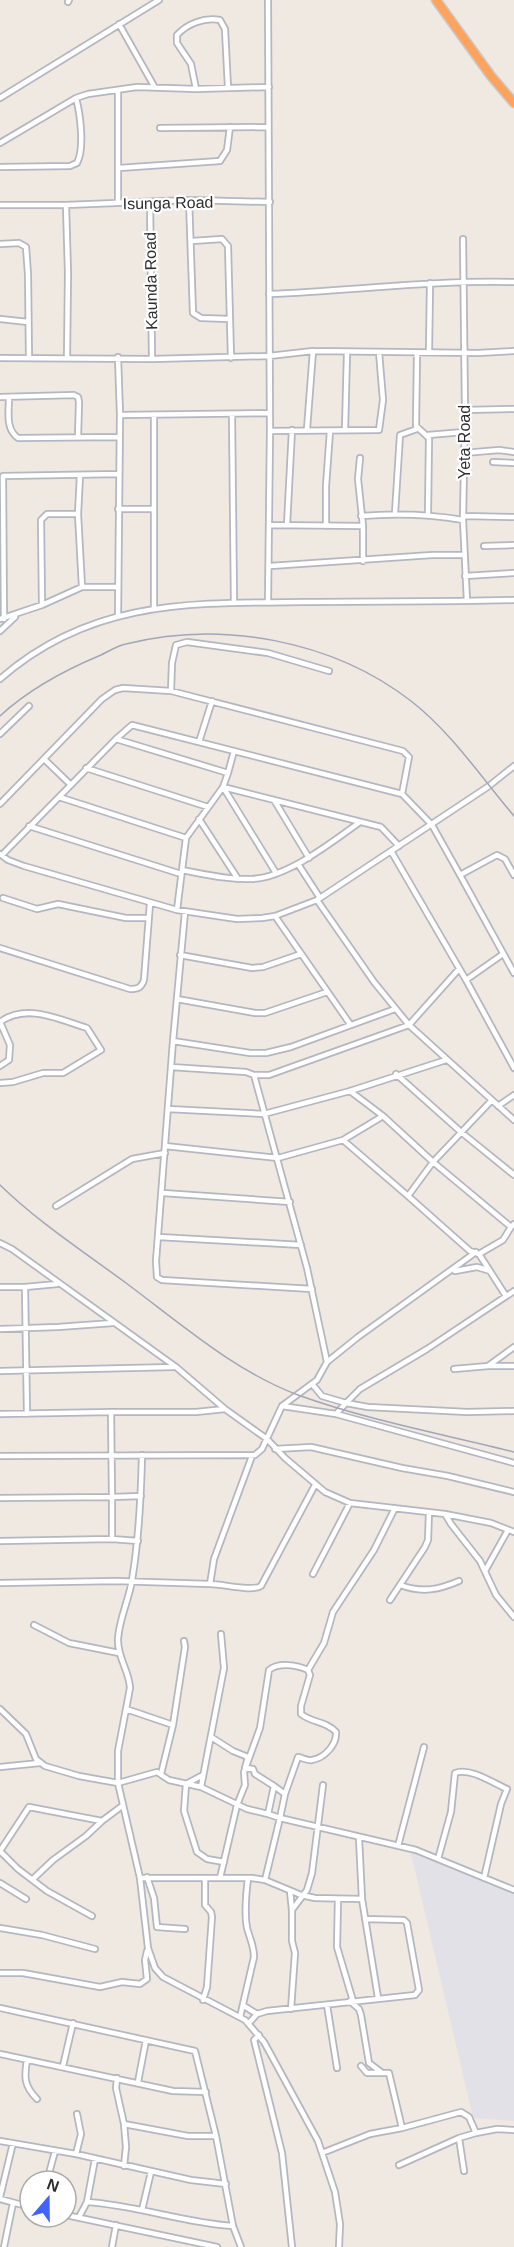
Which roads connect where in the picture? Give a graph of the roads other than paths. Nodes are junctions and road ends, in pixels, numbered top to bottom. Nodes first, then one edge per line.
1 (159, 0) edge
2 (268, 0) edge
3 (436, 0) edge
4 (119, 24) junction
5 (154, 86) junction
6 (269, 87) junction
7 (228, 88) junction
8 (196, 89) junction
9 (118, 90) junction
10 (0, 98) edge
11 (76, 98) junction
12 (514, 103) edge
13 (230, 127) junction
14 (268, 127) junction
15 (160, 128) dead end
16 (0, 143) edge
17 (0, 167) edge
18 (119, 168) junction
19 (189, 200) junction
20 (150, 202) junction
21 (270, 202) junction
22 (118, 203) junction
23 (0, 205) edge
24 (66, 205) junction
25 (463, 239) dead end
26 (192, 241) junction
27 (0, 244) edge
28 (464, 282) junction
29 (514, 282) edge
30 (430, 283) junction
31 (269, 294) junction
32 (0, 319) edge
33 (230, 319) junction
34 (28, 322) junction
35 (313, 351) junction
36 (429, 351) junction
37 (514, 351) edge
38 (379, 352) junction
39 (417, 352) junction
40 (347, 353) junction
41 (463, 353) junction
42 (269, 356) junction
43 (118, 357) junction
44 (0, 358) edge
45 (29, 358) junction
46 (67, 358) junction
47 (231, 358) junction
48 (152, 359) junction
49 (0, 397) edge
50 (9, 397) junction
51 (514, 409) edge
52 (465, 410) junction
53 (270, 413) junction
54 (232, 414) junction
55 (120, 415) junction
56 (154, 415) junction
57 (308, 429) junction
58 (417, 429) junction
59 (270, 430) junction
60 (292, 430) junction
61 (330, 430) junction
62 (345, 430) junction
63 (464, 432) junction
64 (428, 435) junction
65 (119, 436) junction
66 (78, 437) junction
67 (514, 452) edge
68 (464, 453) junction
69 (360, 458) dead end
70 (494, 462) dead end
71 (514, 463) edge
72 (119, 474) junction
73 (80, 475) junction
74 (2, 476) edge
75 (118, 509) junction
76 (153, 509) junction
77 (395, 513) junction
78 (78, 514) junction
79 (429, 514) junction
80 (361, 516) junction
81 (514, 517) edge
82 (463, 518) junction
83 (269, 525) junction
84 (287, 525) junction
85 (326, 526) junction
86 (363, 526) junction
87 (514, 545) edge
88 (484, 546) dead end
89 (464, 555) junction
90 (363, 561) junction
91 (270, 566) junction
92 (514, 573) edge
93 (465, 576) junction
94 (82, 587) junction
95 (118, 587) junction
96 (514, 600) edge
97 (467, 601) junction
98 (234, 602) junction
99 (268, 602) junction
100 (42, 605) junction
101 (154, 609) junction
102 (17, 615) junction
103 (118, 616) junction
104 (2, 619) edge
105 (0, 631) edge
106 (329, 671) dead end
107 (0, 679) edge
108 (171, 691) junction
109 (212, 701) junction
110 (28, 706) dead end
111 (0, 734) edge
112 (116, 739) junction
113 (199, 742) junction
114 (234, 752) junction
115 (44, 759) junction
116 (514, 766) edge
117 (86, 768) junction
118 (228, 773) junction
119 (71, 785) junction
120 (223, 787) junction
121 (402, 794) junction
122 (59, 797) junction
123 (274, 800) junction
124 (0, 804) edge
125 (208, 807) junction
126 (199, 819) junction
127 (360, 822) junction
128 (432, 825) junction
129 (29, 826) junction
130 (186, 838) junction
131 (399, 846) junction
132 (391, 851) junction
133 (1, 854) edge
134 (309, 858) junction
135 (297, 864) junction
136 (182, 872) junction
137 (276, 873) junction
138 (459, 874) junction
139 (514, 875) edge
140 (238, 879) junction
141 (3, 898) dead end
142 (318, 899) junction
143 (150, 903) junction
144 (177, 910) junction
145 (185, 912) junction
146 (275, 916) junction
147 (149, 918) junction
148 (0, 948) edge
149 (301, 954) junction
150 (503, 954) junction
151 (180, 955) junction
152 (459, 969) junction
153 (514, 973) edge
154 (466, 980) junction
155 (327, 992) junction
156 (177, 999) junction
157 (395, 1009) junction
158 (0, 1022) edge
159 (350, 1024) junction
160 (409, 1025) junction
161 (173, 1041) junction
162 (446, 1060) junction
163 (0, 1066) edge
164 (171, 1067) junction
165 (514, 1068) edge
166 (396, 1074) junction
167 (255, 1075) junction
168 (0, 1083) edge
169 (361, 1087) junction
170 (350, 1091) junction
171 (514, 1095) edge
172 (492, 1100) junction
173 (361, 1101) junction
174 (498, 1106) junction
175 (168, 1108) junction
176 (264, 1114) junction
177 (383, 1116) junction
178 (514, 1120) edge
179 (461, 1132) junction
180 (343, 1140) junction
181 (165, 1146) junction
182 (165, 1153) junction
183 (278, 1158) junction
184 (433, 1162) junction
185 (514, 1176) edge
186 (163, 1193) junction
187 (408, 1196) junction
188 (290, 1202) junction
189 (56, 1206) dead end
190 (513, 1226) edge
191 (159, 1237) junction
192 (0, 1243) edge
193 (301, 1245) junction
194 (477, 1253) junction
195 (490, 1271) junction
196 (446, 1273) junction
197 (58, 1284) junction
198 (0, 1287) edge
199 (25, 1287) junction
200 (312, 1289) junction
201 (514, 1291) edge
202 (506, 1296) junction
203 (113, 1323) junction
204 (0, 1329) edge
205 (25, 1329) junction
206 (514, 1347) edge
207 (327, 1362) junction
208 (488, 1366) junction
209 (514, 1366) edge
210 (176, 1367) junction
211 (454, 1369) dead end
212 (0, 1371) edge
213 (26, 1371) junction
214 (312, 1384) junction
215 (346, 1403) junction
216 (282, 1406) junction
217 (225, 1409) junction
218 (514, 1410) edge
219 (111, 1412) junction
220 (0, 1414) edge
221 (27, 1414) junction
222 (336, 1414) junction
223 (267, 1439) junction
224 (275, 1449) junction
225 (111, 1455) junction
226 (142, 1455) junction
227 (0, 1456) edge
228 (252, 1456) junction
229 (514, 1463) edge
230 (315, 1485) junction
231 (514, 1492) edge
232 (141, 1496) junction
233 (112, 1497) junction
234 (0, 1498) edge
235 (350, 1503) junction
236 (395, 1508) junction
237 (429, 1512) junction
238 (445, 1514) junction
239 (508, 1530) junction
240 (514, 1532) edge
241 (112, 1539) junction
242 (0, 1541) edge
243 (138, 1541) junction
244 (485, 1571) junction
245 (313, 1574) dead end
246 (459, 1581) dead end
247 (132, 1582) junction
248 (0, 1583) edge
249 (210, 1584) junction
250 (400, 1585) junction
251 (390, 1600) dead end
252 (514, 1617) edge
253 (34, 1625) dead end
254 (221, 1634) dead end
255 (184, 1641) dead end
256 (118, 1653) junction
257 (308, 1670) junction
258 (0, 1709) edge
259 (126, 1709) junction
260 (173, 1725) junction
261 (211, 1737) junction
262 (424, 1747) dead end
263 (40, 1763) junction
264 (0, 1767) edge
265 (245, 1768) junction
266 (161, 1774) junction
267 (201, 1776) junction
268 (118, 1783) junction
269 (186, 1784) junction
270 (323, 1785) dead end
271 (274, 1786) junction
272 (201, 1787) junction
273 (285, 1794) junction
274 (237, 1805) junction
275 (122, 1806) junction
276 (268, 1814) junction
277 (280, 1818) junction
278 (102, 1821) junction
279 (318, 1827) junction
280 (359, 1838) junction
281 (398, 1846) junction
282 (0, 1851) edge
283 (438, 1859) junction
284 (224, 1862) junction
285 (147, 1877) junction
286 (140, 1878) junction
287 (205, 1878) junction
288 (220, 1878) junction
289 (248, 1878) junction
290 (484, 1878) junction
291 (33, 1879) junction
292 (265, 1880) junction
293 (0, 1883) edge
294 (514, 1890) edge
295 (290, 1891) junction
296 (301, 1895) junction
297 (26, 1899) dead end
298 (338, 1899) junction
299 (362, 1899) junction
300 (292, 1910) junction
301 (92, 1916) dead end
302 (365, 1919) junction
303 (0, 1928) edge
304 (185, 1929) dead end
305 (148, 1948) junction
306 (95, 1949) dead end
307 (0, 1972) edge
308 (378, 1998) junction
309 (203, 2000) junction
310 (351, 2001) junction
311 (327, 2005) junction
312 (244, 2006) junction
313 (0, 2008) edge
314 (291, 2009) junction
315 (257, 2014) junction
316 (240, 2017) junction
317 (73, 2023) junction
318 (249, 2023) junction
319 (259, 2035) junction
320 (146, 2040) junction
321 (0, 2054) edge
322 (27, 2060) junction
323 (63, 2066) junction
324 (361, 2066) dead end
325 (337, 2068) dead end
326 (381, 2072) junction
327 (117, 2078) junction
328 (138, 2082) junction
329 (206, 2092) junction
330 (37, 2099) dead end
331 (77, 2114) dead end
332 (124, 2124) junction
333 (402, 2128) junction
334 (514, 2130) edge
335 (476, 2133) junction
336 (216, 2136) junction
337 (459, 2138) junction
338 (0, 2141) edge
339 (13, 2144) junction
340 (55, 2151) junction
341 (322, 2153) junction
342 (76, 2154) junction
343 (95, 2159) junction
344 (399, 2165) dead end
345 (124, 2166) junction
346 (50, 2169) edge
347 (151, 2172) junction
348 (464, 2172) dead end
349 (226, 2184) junction
350 (0, 2198) edge
351 (87, 2202) junction
352 (14, 2203) junction
353 (18, 2204) edge
354 (142, 2210) junction
355 (79, 2217) joint
356 (116, 2225) junction
357 (233, 2226) junction
358 (195, 2245) edge
359 (4, 2247) edge
360 (112, 2247) edge
361 (217, 2247) edge
362 (241, 2247) edge
363 (292, 2247) edge
364 (339, 2247) edge

1 - 4 street
2 - 6 street
3 - 12 highway
4 - 5 street
4 - 10 street
5 - 8 street
5 - 9 street
6 - 7 street
6 - 14 street
7 - 8 street
7 - 8 street
9 - 11 street
9 - 18 street
11 - 16 street
11 - 17 street
13 - 14 street
13 - 15 street
13 - 18 street
14 - 21 street
18 - 22 street
19 - 20 street, Isunga Road
19 - 21 street, Isunga Road
19 - 26 street
20 - 22 street, Isunga Road
20 - 48 street, Kaunda Road
21 - 31 street
22 - 24 street, Isunga Road
23 - 24 street, Isunga Road
24 - 46 street
25 - 28 street, Yeta Road
26 - 33 street
26 - 33 street
27 - 34 street
28 - 29 street
28 - 30 street
28 - 41 street, Yeta Road
30 - 31 street
30 - 36 street
31 - 42 street
32 - 34 street
33 - 47 street
34 - 45 street
35 - 40 street
35 - 42 street
35 - 57 street
36 - 39 street
36 - 41 street
37 - 41 street
38 - 39 street
38 - 40 street
38 - 62 street
39 - 58 street
40 - 62 street
41 - 52 street, Yeta Road
42 - 47 street
42 - 53 street
43 - 46 street
43 - 48 street
43 - 55 street
44 - 45 street
45 - 46 street
47 - 48 street
49 - 50 street
50 - 66 street
50 - 66 street
51 - 52 street
52 - 63 street, Yeta Road
53 - 54 street
53 - 59 street
54 - 56 street
54 - 98 street
55 - 56 street
55 - 65 street
56 - 76 street
57 - 60 street
57 - 61 street
58 - 64 street
58 - 77 street
59 - 60 street
59 - 83 street
60 - 84 street
61 - 62 street
61 - 85 street
63 - 64 street
63 - 68 street, Yeta Road
64 - 79 street
65 - 66 street
65 - 72 street
67 - 68 street
68 - 82 street, Yeta Road
69 - 80 street
70 - 71 street
72 - 73 street
72 - 75 street
73 - 74 street
73 - 78 street
74 - 104 street
75 - 76 street
75 - 95 street
76 - 101 street
77 - 79 street
77 - 80 street
78 - 94 street
78 - 100 street
79 - 82 street
80 - 86 street
81 - 82 street
82 - 89 street, Yeta Road
83 - 84 street
83 - 91 street
84 - 85 street
85 - 86 street
86 - 90 street
87 - 88 street
89 - 90 street
89 - 93 street, Yeta Road
90 - 91 street
91 - 99 street
92 - 93 street
93 - 97 street, Yeta Road
94 - 95 street
94 - 100 street
95 - 103 street
96 - 97 street
97 - 99 street
98 - 99 street
98 - 101 street
100 - 102 street
101 - 103 street
102 - 104 street
102 - 105 street
103 - 107 street
106 - 108 street
108 - 109 street
108 - 115 street
109 - 113 street
109 - 121 street
110 - 111 street
112 - 113 street
112 - 117 street
112 - 118 street
113 - 114 street
114 - 118 street
114 - 121 street
115 - 119 street
115 - 124 street
116 - 128 street
117 - 119 street
117 - 125 street
118 - 120 street
119 - 122 street
120 - 123 street
120 - 125 street
120 - 137 street
121 - 128 street
122 - 129 street
122 - 130 street
123 - 127 street
123 - 134 street
125 - 126 street
126 - 130 street
126 - 140 street
127 - 131 street
127 - 134 street
128 - 131 street
128 - 138 street
129 - 133 street
129 - 136 street
130 - 136 street
131 - 132 street
132 - 142 street
132 - 152 street
133 - 143 street
134 - 135 street
135 - 137 street
135 - 142 street
136 - 140 street
136 - 144 street
137 - 140 street
138 - 139 street
138 - 150 street
141 - 147 street
142 - 146 street
142 - 157 street
143 - 144 street
143 - 147 street
144 - 145 street
145 - 146 street
145 - 151 street
146 - 149 street
147 - 148 street
149 - 151 street
149 - 155 street
150 - 153 street
150 - 154 street
151 - 156 street
152 - 154 street
152 - 160 street
154 - 165 street
155 - 156 street
155 - 159 street
156 - 161 street
157 - 159 street
157 - 160 street
158 - 163 street
158 - 168 street
159 - 161 street
160 - 162 street
160 - 167 street
161 - 164 street
162 - 166 street
162 - 172 street
164 - 167 street
164 - 175 street
166 - 169 street
166 - 179 street
167 - 176 street
169 - 170 street
169 - 173 street
170 - 173 street
170 - 176 street
171 - 174 street
172 - 174 street
172 - 179 street
173 - 177 street
174 - 178 street
175 - 176 street
175 - 181 street
176 - 183 street
177 - 180 street
177 - 184 street
179 - 184 street
179 - 185 street
180 - 183 street
180 - 187 street
181 - 182 street
181 - 183 street
182 - 186 street
182 - 189 street
183 - 188 street
184 - 187 street
184 - 190 street
186 - 188 street
186 - 191 street
187 - 194 street
188 - 193 street
190 - 194 street
191 - 193 street
191 - 200 street
192 - 197 street
193 - 200 street
194 - 195 street
194 - 196 street
195 - 196 street
195 - 202 street
196 - 207 street
197 - 199 street
197 - 203 street
198 - 199 street
199 - 205 street
200 - 207 street
201 - 202 street
202 - 215 street
203 - 205 street
203 - 210 street
204 - 205 street
205 - 213 street
206 - 208 street
207 - 214 street
208 - 209 street
208 - 211 street
210 - 213 street
210 - 217 street
212 - 213 street
213 - 221 street
214 - 215 street
214 - 216 street
215 - 218 street
215 - 222 street
216 - 222 street
216 - 223 street
217 - 219 street
217 - 223 street
219 - 221 street
219 - 225 street
220 - 221 street
222 - 229 street
223 - 224 street
223 - 228 street
224 - 230 street
224 - 231 street
225 - 226 street
225 - 227 street
225 - 233 street
226 - 228 street
226 - 232 street
228 - 249 street
230 - 235 street
230 - 249 street
232 - 233 street
232 - 243 street
233 - 234 street
233 - 241 street
235 - 236 street
235 - 245 street
236 - 237 street
236 - 257 street
237 - 238 street
237 - 250 street
238 - 239 street
238 - 244 street
239 - 240 street
239 - 244 street
241 - 242 street
241 - 243 street
243 - 247 street
244 - 252 street
246 - 250 street
247 - 248 street
247 - 249 street
247 - 256 street
250 - 251 street
253 - 256 street
254 - 261 street
255 - 260 street
256 - 259 street
257 - 265 street
257 - 273 street
258 - 263 street
259 - 260 street
259 - 268 street
260 - 266 street
261 - 265 street
261 - 267 street
262 - 281 street
263 - 264 street
263 - 268 street
265 - 271 street
265 - 274 street
266 - 268 street
266 - 269 street
267 - 269 street
267 - 272 street
268 - 275 street
269 - 272 street
269 - 284 street
270 - 279 street
271 - 273 street
271 - 276 street
272 - 274 street
273 - 277 street
274 - 276 street
274 - 284 street
275 - 278 street
275 - 286 street
276 - 277 street
277 - 279 street
277 - 292 street
278 - 282 street
278 - 291 street
279 - 280 street
279 - 296 street
280 - 281 street
280 - 299 street
281 - 283 street
282 - 291 street
283 - 290 street
283 - 290 street
284 - 288 street
285 - 286 street
285 - 287 street
285 - 304 street
286 - 305 street
287 - 288 street
287 - 309 street
288 - 289 street
289 - 292 street
289 - 312 street
290 - 294 street
291 - 301 street
292 - 295 street
293 - 297 street
295 - 296 street
295 - 300 street
296 - 298 street
296 - 300 street
298 - 299 street
298 - 310 street
299 - 302 street
300 - 314 street
302 - 308 street
302 - 308 street
303 - 306 street
305 - 307 street
305 - 309 street
308 - 310 street
309 - 316 street
310 - 311 street
310 - 326 street
311 - 314 street
311 - 325 street
312 - 315 street
312 - 316 street
313 - 317 street
314 - 315 street
315 - 318 street
316 - 318 street
317 - 320 street
317 - 323 street
318 - 319 street
319 - 341 street
319 - 363 street
320 - 328 street
320 - 329 street
321 - 322 street
322 - 323 street
322 - 330 street
323 - 327 street
324 - 326 street
326 - 333 street
327 - 328 street
327 - 332 street
328 - 329 street
329 - 336 street
331 - 342 street
332 - 336 street
332 - 345 street
333 - 335 street
333 - 341 street
334 - 335 street
335 - 337 street
336 - 349 street
337 - 344 street
337 - 348 street
338 - 339 street
339 - 340 street
339 - 350 street
340 - 342 street
340 - 346 street
341 - 364 street
342 - 343 street
343 - 345 street
343 - 351 street
345 - 347 street
347 - 349 street
347 - 354 street
349 - 357 street
350 - 352 street
351 - 354 street
351 - 355 street
352 - 353 street
352 - 359 street
354 - 357 street
355 - 356 street
356 - 358 street
356 - 360 street
357 - 362 street
358 - 361 street

